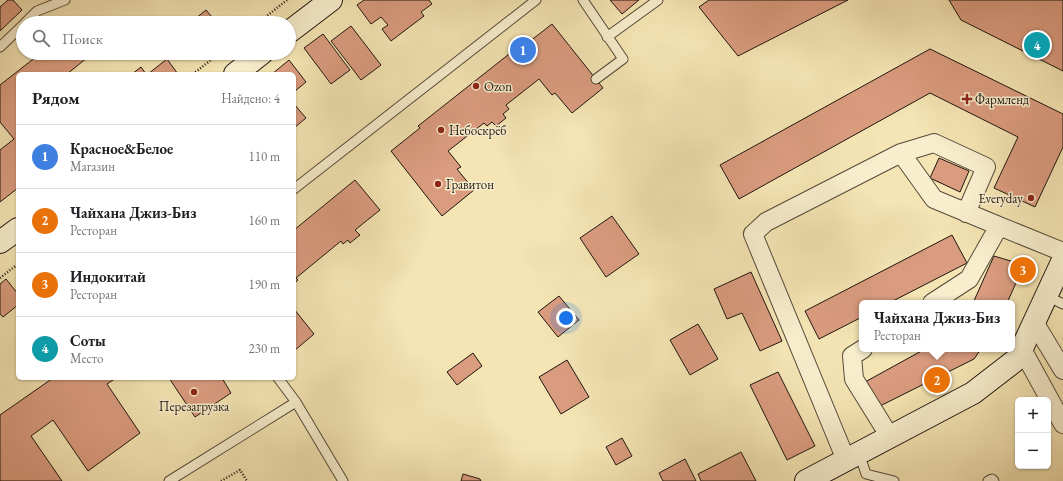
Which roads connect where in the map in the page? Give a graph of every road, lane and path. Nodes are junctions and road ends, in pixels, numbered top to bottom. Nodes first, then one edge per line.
1 (65, 0) edge
2 (288, 0) edge
3 (314, 0) edge
4 (331, 0) edge
5 (536, 0) edge
6 (583, 0) edge
7 (658, 0) edge
8 (32, 16) edge
9 (267, 16) edge
10 (294, 16) edge
11 (296, 27) edge
12 (16, 32) edge
13 (608, 37) junction
14 (0, 47) edge
15 (211, 60) edge
16 (237, 60) edge
17 (253, 60) edge
18 (196, 72) edge
19 (221, 72) edge
20 (238, 72) edge
21 (596, 79) dead end
22 (901, 153) junction
23 (296, 187) edge
24 (966, 213) junction
25 (999, 226) junction
26 (16, 230) edge
27 (0, 242) edge
28 (16, 243) edge
29 (1063, 252) edge
30 (0, 255) edge
31 (1063, 260) edge
32 (16, 266) edge
33 (0, 278) edge
34 (937, 300) edge
35 (1055, 300) edge
36 (1034, 322) junction
37 (1022, 349) junction
38 (859, 352) edge
39 (1063, 370) edge
40 (280, 380) edge
41 (296, 402) junction
42 (1063, 424) edge
43 (890, 437) junction
44 (852, 457) junction
45 (169, 481) edge
46 (221, 481) edge
47 (247, 481) edge
48 (343, 481) edge
49 (806, 481) edge
50 (894, 481) edge
51 (988, 481) edge
52 (994, 481) edge

1 - 8 lane
2 - 9 path
3 - 10 street
4 - 11 street
5 - 23 lane
6 - 13 lane
7 - 13 lane
12 - 14 lane
13 - 21 lane
15 - 18 path
16 - 19 street
17 - 20 street
22 - 24 street
22 - 24 street
22 - 44 street
24 - 25 street
25 - 29 street
25 - 34 street
26 - 27 street
28 - 30 street
31 - 35 street
32 - 33 path
35 - 36 street
36 - 37 street
36 - 39 street
37 - 42 street
37 - 43 street
38 - 43 street
40 - 41 lane
41 - 45 lane
41 - 48 lane
43 - 44 street
44 - 49 street
44 - 50 lane
46 - 47 path
51 - 52 lane

